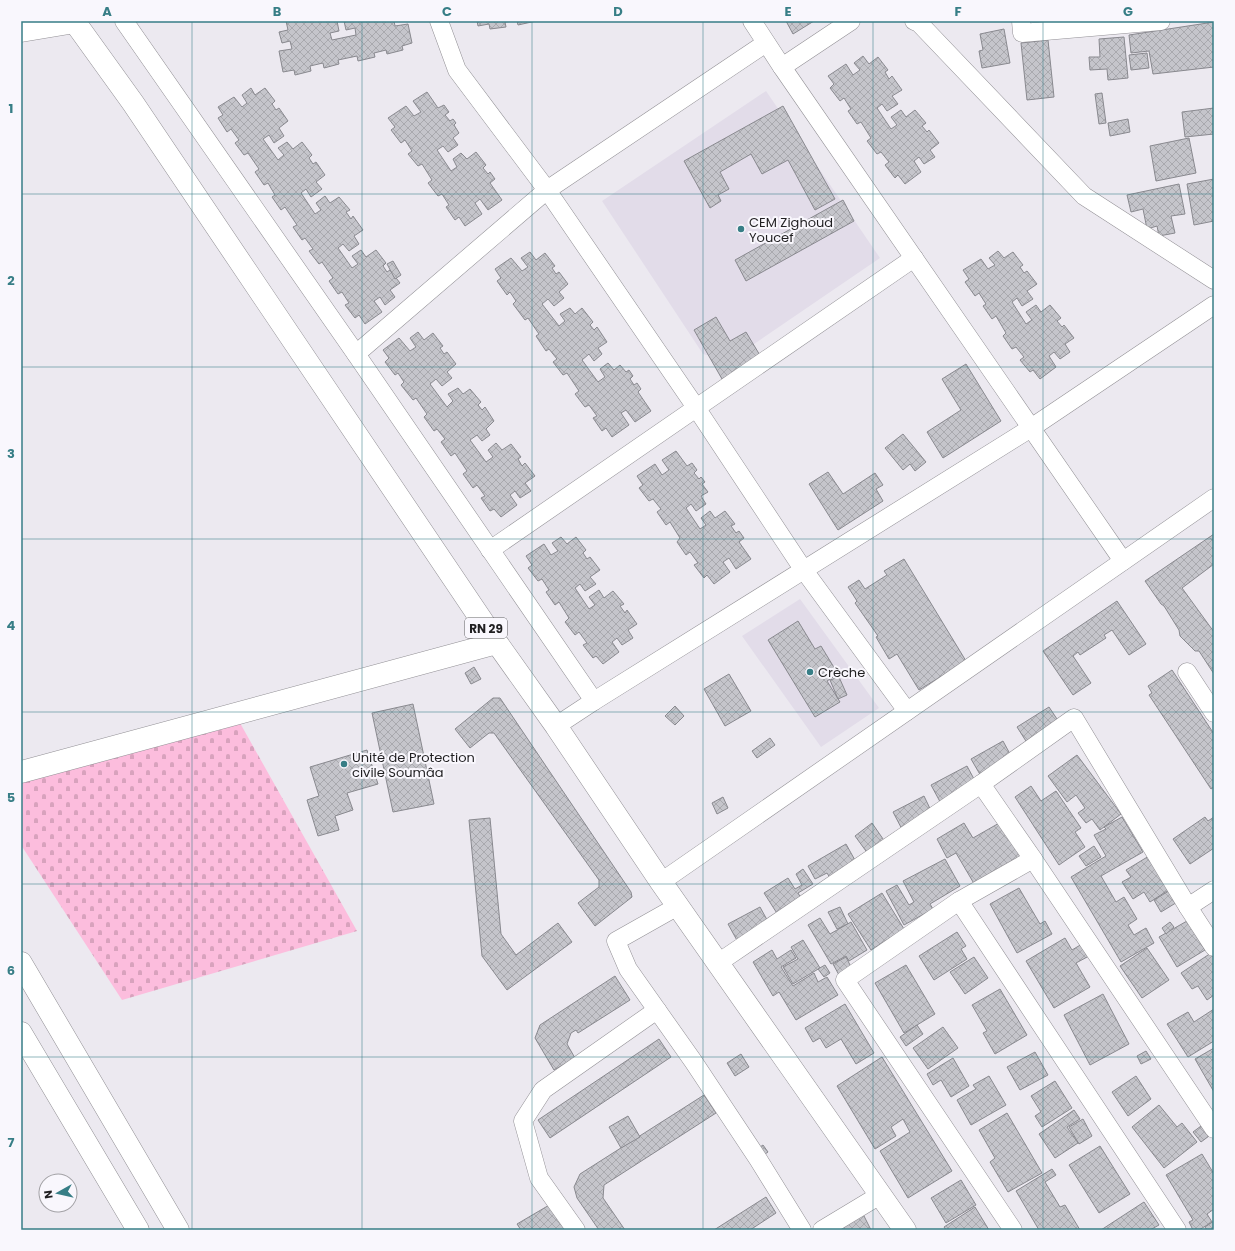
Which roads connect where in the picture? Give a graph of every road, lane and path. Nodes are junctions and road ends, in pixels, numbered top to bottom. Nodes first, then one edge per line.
1 (74, 21) edge
2 (124, 21) edge
3 (439, 21) edge
4 (752, 21) edge
5 (851, 21) edge
6 (914, 21) edge
7 (1021, 21) edge
8 (1161, 21) edge
9 (21, 30) edge
10 (766, 43) junction
11 (782, 67) junction
12 (547, 190) junction
13 (914, 258) junction
14 (1214, 280) edge
15 (1214, 305) edge
16 (356, 354) junction
17 (697, 409) junction
18 (1031, 428) junction
19 (1214, 498) edge
20 (490, 550) junction
21 (1123, 561) junction
22 (803, 569) junction
23 (497, 644) junction
24 (1187, 672) dead end
25 (594, 701) junction
26 (907, 711) junction
27 (1214, 713) edge
28 (556, 726) junction
29 (21, 772) edge
30 (981, 784) junction
31 (1033, 859) junction
32 (661, 882) junction
33 (1214, 890) edge
34 (959, 901) junction
35 (678, 906) junction
36 (1188, 907) junction
37 (1214, 947) edge
38 (21, 963) edge
39 (718, 963) junction
40 (657, 1010) junction
41 (21, 1033) edge
42 (1214, 1129) edge
43 (880, 1195) junction
44 (1175, 1229) edge
45 (138, 1230) edge
46 (178, 1230) edge
47 (576, 1230) edge
48 (802, 1230) edge
49 (822, 1230) edge
50 (905, 1230) edge
51 (1013, 1230) edge

1 - 9 main road
1 - 23 main road, RN 29
2 - 16 street
3 - 12 street
4 - 10 street
5 - 11 street
6 - 14 street
7 - 8 street
10 - 11 street
10 - 12 street
11 - 13 street
12 - 16 street
12 - 17 street
13 - 17 street
13 - 18 street
15 - 18 street
16 - 20 street
17 - 20 street
17 - 22 street
18 - 21 street
18 - 22 street
19 - 21 street
20 - 25 street
21 - 26 street
22 - 25 street
22 - 26 street
23 - 28 main road, RN 29
23 - 29 main road
24 - 27 street
25 - 28 street
26 - 32 street
28 - 32 main road, RN 29
30 - 31 street
30 - 36 street
30 - 39 street
31 - 34 street
31 - 42 street
32 - 35 main road, RN 29
33 - 36 street
34 - 44 street
34 - 51 street
35 - 39 main road, RN 29
35 - 40 street
36 - 37 street
38 - 46 main road
39 - 43 main road, RN 29
40 - 47 street
40 - 48 street
41 - 45 main road
43 - 49 street
43 - 50 main road, RN 29

